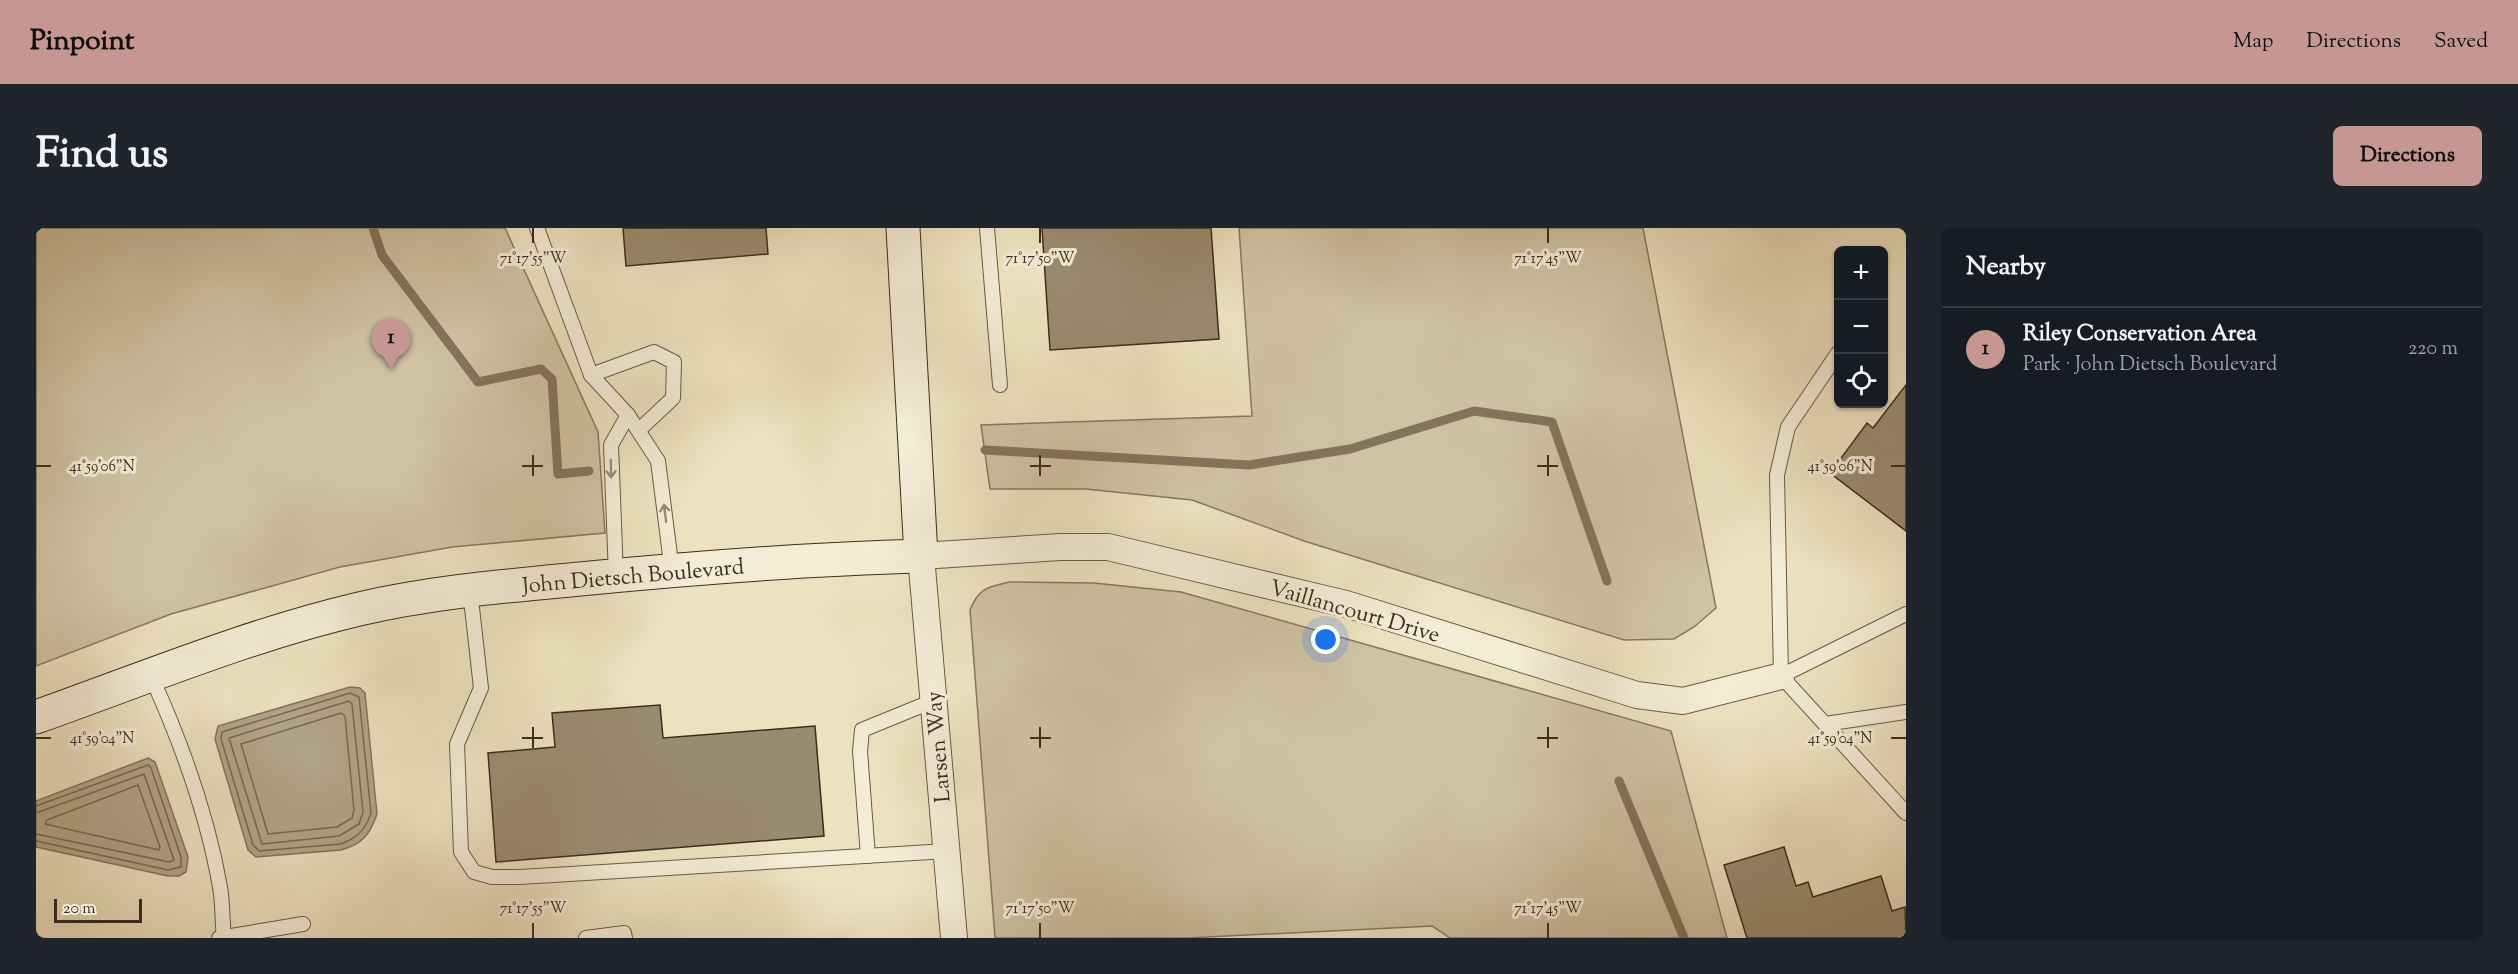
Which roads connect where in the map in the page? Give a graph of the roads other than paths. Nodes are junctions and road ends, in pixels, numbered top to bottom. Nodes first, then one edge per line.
1 (537, 228) edge
2 (903, 228) edge
3 (987, 228) edge
4 (1838, 354) edge
5 (591, 375) junction
6 (1000, 385) dead end
7 (628, 415) junction
8 (639, 430) junction
9 (921, 556) junction
10 (672, 571) junction
11 (616, 576) junction
12 (470, 590) junction
13 (1906, 614) edge
14 (152, 676) junction
15 (1781, 676) junction
16 (933, 701) junction
17 (1906, 712) edge
18 (36, 717) edge
19 (1825, 724) junction
20 (1906, 813) edge
21 (946, 851) junction
22 (868, 856) junction
23 (303, 924) dead end
24 (222, 938) edge
25 (586, 938) edge
26 (625, 938) edge
27 (954, 938) edge

1 - 5 lane
2 - 9 street
3 - 6 lane
4 - 15 lane
5 - 7 lane
5 - 8 lane
7 - 8 lane
7 -> 11 lane
10 -> 8 lane
9 - 10 street, John Dietsch Boulevard
9 - 15 street, Vaillancourt Drive
9 - 16 street, Larsen Way
10 - 11 street, John Dietsch Boulevard
11 - 12 street, John Dietsch Boulevard
12 - 14 street, John Dietsch Boulevard
12 - 22 lane
13 - 15 lane
14 - 18 street, John Dietsch Boulevard
14 - 24 lane
15 - 19 lane
16 - 21 street, Larsen Way
16 - 22 lane
17 - 19 lane
19 - 20 lane
21 - 22 lane
21 - 27 street, Larsen Way
23 - 24 lane
25 - 26 lane

